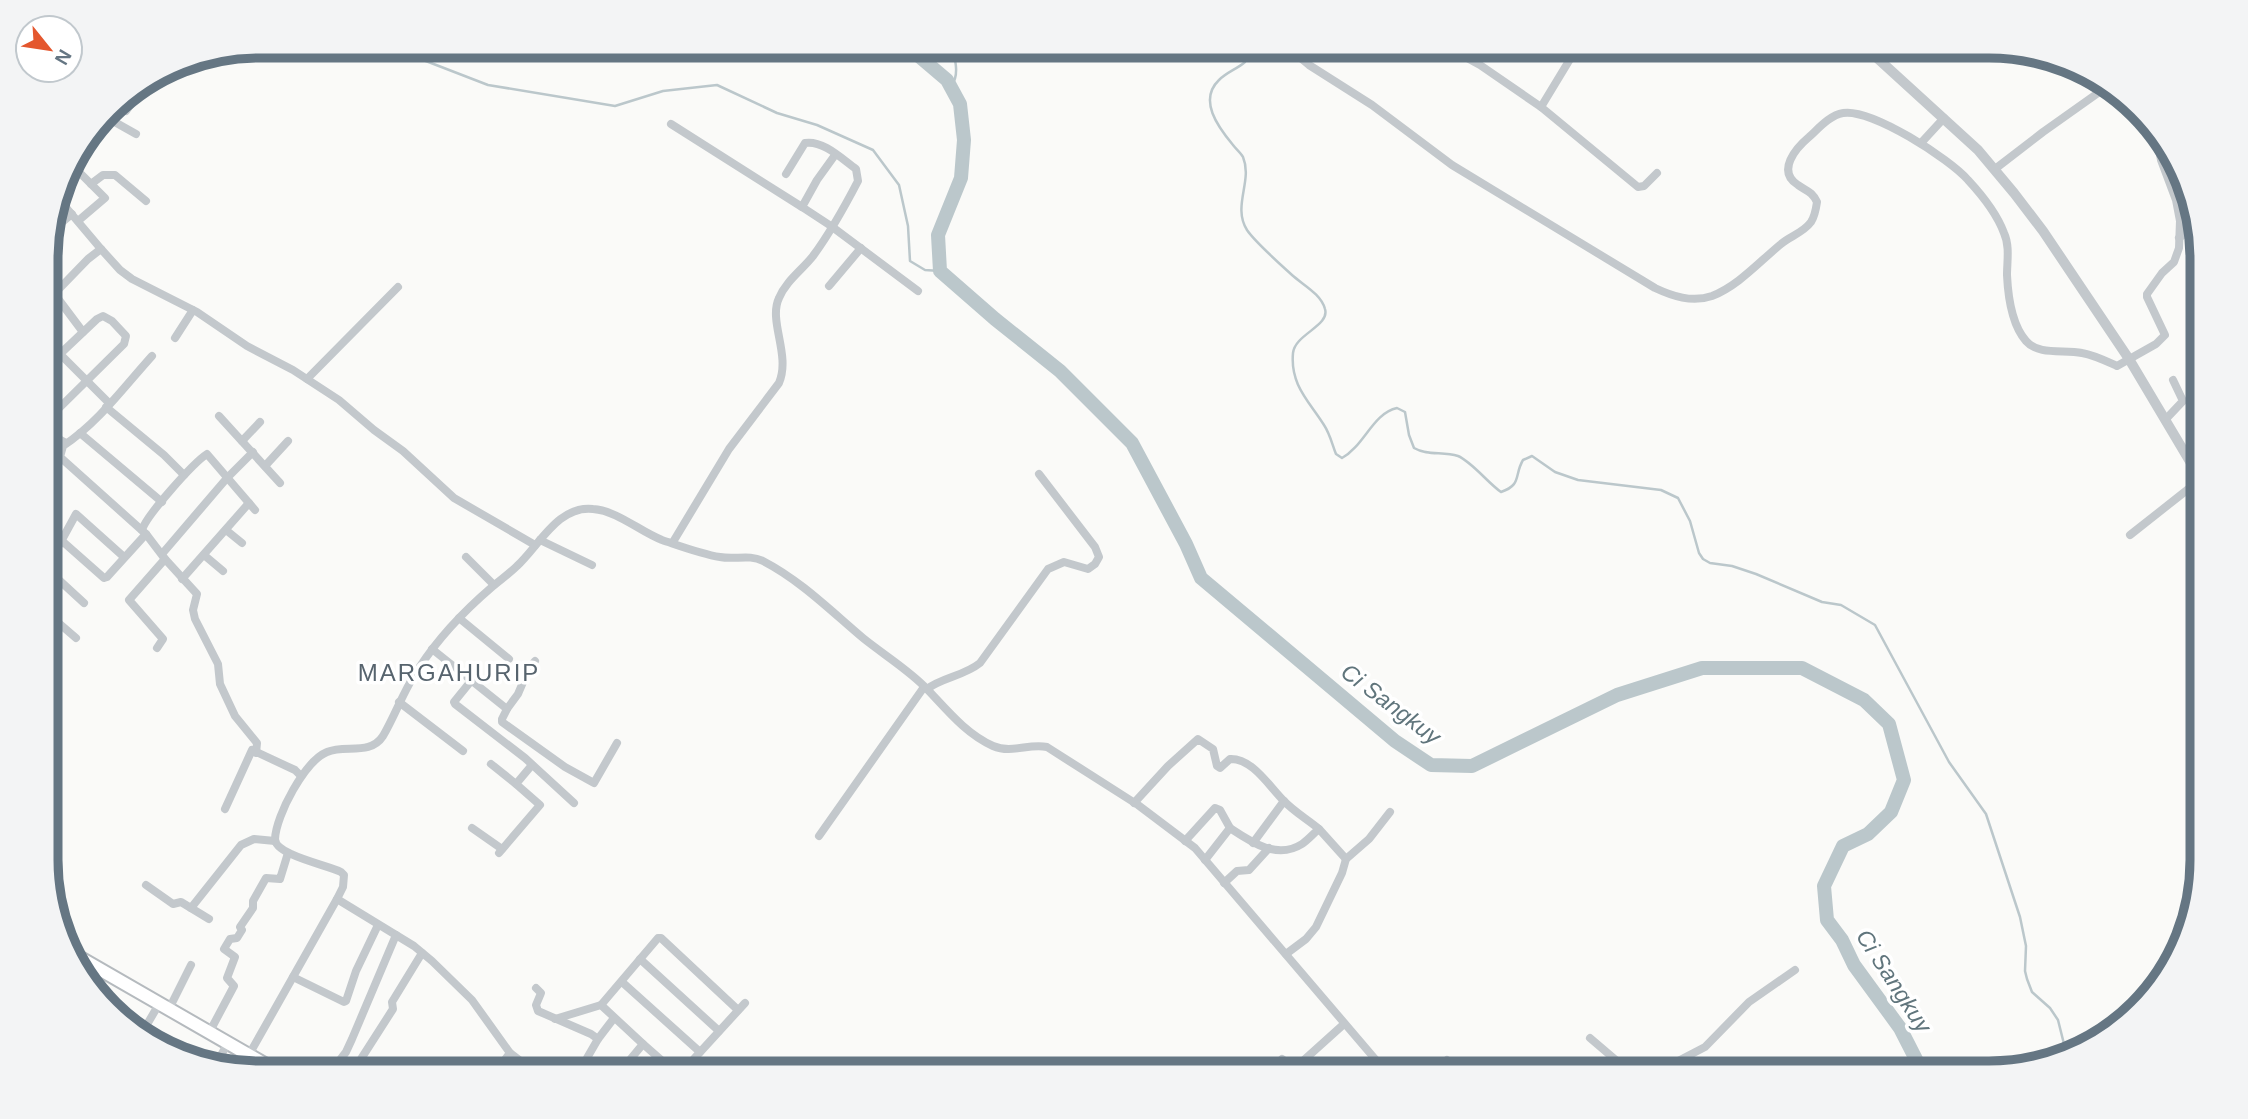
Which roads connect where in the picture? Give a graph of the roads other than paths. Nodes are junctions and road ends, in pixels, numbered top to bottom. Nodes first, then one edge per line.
1 (1301, 58) edge
2 (1467, 58) edge
3 (1571, 58) edge
4 (1877, 58) edge
5 (2100, 91) edge
6 (133, 102) edge
7 (1541, 107) junction
8 (126, 111) dead end
9 (1944, 118) junction
10 (113, 121) edge
11 (671, 124) dead end
12 (136, 134) dead end
13 (1921, 143) junction
14 (2160, 152) edge
15 (835, 155) junction
16 (1995, 169) junction
17 (78, 171) edge
18 (1657, 173) dead end
19 (786, 174) dead end
20 (91, 184) junction
21 (146, 201) dead end
22 (65, 206) edge
23 (802, 206) junction
24 (75, 217) junction
25 (61, 226) edge
26 (831, 226) junction
27 (2189, 230) edge
28 (2179, 238) junction
29 (861, 248) junction
30 (101, 249) junction
31 (829, 286) dead end
32 (398, 288) dead end
33 (58, 290) edge
34 (918, 291) dead end
35 (58, 300) edge
36 (193, 310) junction
37 (83, 332) junction
38 (176, 338) dead end
39 (58, 352) edge
40 (60, 354) junction
41 (152, 356) dead end
42 (2129, 359) junction
43 (307, 379) junction
44 (2173, 380) dead end
45 (87, 381) junction
46 (107, 405) junction
47 (58, 409) edge
48 (219, 416) dead end
49 (2165, 419) junction
50 (260, 422) dead end
51 (80, 433) junction
52 (58, 439) edge
53 (288, 440) dead end
54 (242, 441) junction
55 (66, 443) junction
56 (253, 452) junction
57 (2190, 461) edge
58 (265, 466) junction
59 (1039, 474) dead end
60 (184, 475) junction
61 (227, 478) junction
62 (280, 483) dead end
63 (2190, 488) edge
64 (162, 502) junction
65 (226, 530) junction
66 (144, 532) junction
67 (2130, 535) dead end
68 (61, 540) junction
69 (673, 542) junction
70 (242, 543) dead end
71 (537, 543) junction
72 (58, 546) edge
73 (204, 555) junction
74 (163, 556) junction
75 (124, 557) junction
76 (466, 557) dead end
77 (592, 565) dead end
78 (223, 571) dead end
79 (58, 578) edge
80 (182, 579) junction
81 (494, 585) junction
82 (84, 603) dead end
83 (458, 618) junction
84 (58, 623) edge
85 (76, 638) dead end
86 (157, 649) dead end
87 (432, 649) junction
88 (509, 659) dead end
89 (535, 661) dead end
90 (471, 681) junction
91 (930, 686) junction
92 (399, 702) junction
93 (507, 709) junction
94 (617, 743) dead end
95 (254, 751) junction
96 (463, 751) dead end
97 (491, 764) dead end
98 (533, 765) junction
99 (301, 776) junction
100 (516, 784) junction
101 (1284, 801) junction
102 (574, 803) dead end
103 (1134, 803) junction
104 (225, 809) dead end
105 (1390, 812) dead end
106 (472, 828) dead end
107 (1230, 828) junction
108 (1319, 829) junction
109 (819, 836) dead end
110 (275, 841) junction
111 (1185, 841) junction
112 (1253, 843) junction
113 (1269, 848) junction
114 (288, 853) junction
115 (1346, 859) junction
116 (1205, 860) junction
117 (1224, 883) junction
118 (146, 885) dead end
119 (337, 899) junction
120 (191, 908) junction
121 (209, 919) dead end
122 (378, 925) junction
123 (396, 935) junction
124 (422, 953) junction
125 (1286, 954) junction
126 (640, 959) junction
127 (85, 961) edge
128 (191, 965) dead end
129 (1795, 970) dead end
130 (293, 977) junction
131 (621, 982) junction
132 (536, 988) dead end
133 (745, 1003) dead end
134 (601, 1005) junction
135 (164, 1006) junction
136 (738, 1010) junction
137 (614, 1018) junction
138 (555, 1019) junction
139 (1344, 1024) junction
140 (147, 1027) edge
141 (719, 1031) junction
142 (209, 1033) junction
143 (1590, 1038) dead end
144 (598, 1039) junction
145 (228, 1043) junction
146 (643, 1044) junction
147 (700, 1052) junction
148 (510, 1053) junction
149 (249, 1056) junction
150 (220, 1057) edge
151 (1282, 1059) dead end
152 (246, 1061) edge
153 (257, 1061) edge
154 (339, 1061) edge
155 (360, 1061) edge
156 (504, 1061) edge
157 (520, 1061) edge
158 (591, 1061) edge
159 (629, 1061) edge
160 (664, 1061) edge
161 (691, 1061) edge
162 (1284, 1061) edge
163 (1307, 1061) edge
164 (1377, 1061) edge
165 (1617, 1061) edge
166 (1679, 1061) edge

1 - 13 street
2 - 7 street
3 - 7 street
4 - 9 street
5 - 16 street
6 - 8 street
7 - 18 street
9 - 13 street
9 - 16 street
10 - 12 street
11 - 23 street
13 - 42 street
14 - 28 street
15 - 19 street
15 - 23 street
15 - 26 street
16 - 42 street
17 - 20 street
20 - 21 street
20 - 24 street
22 - 24 street
23 - 26 street
24 - 25 street
24 - 30 street
26 - 29 street
26 - 69 street
27 - 28 street
28 - 42 street
29 - 31 street
29 - 34 street
30 - 33 street
30 - 36 street
32 - 43 street
35 - 37 street
36 - 38 street
36 - 43 street
37 - 40 street
37 - 45 street
39 - 40 street
40 - 45 street
41 - 46 street
42 - 49 street
43 - 71 street
44 - 49 street
45 - 46 street
45 - 47 street
46 - 51 street
46 - 60 street
48 - 54 street
49 - 57 street
50 - 54 street
51 - 55 street
51 - 64 street
52 - 55 street
53 - 58 street
54 - 56 street
55 - 66 street
56 - 58 street
56 - 61 street
58 - 62 street
59 - 91 street
60 - 61 street
60 - 64 street
61 - 65 street
61 - 74 street
63 - 67 street
64 - 66 street
65 - 70 street
65 - 73 street
66 - 74 street
66 - 75 street
68 - 72 street
68 - 75 street
68 - 75 street
69 - 71 street
69 - 91 street
71 - 77 street
71 - 81 street
73 - 78 street
73 - 80 street
74 - 80 street
74 - 86 street
76 - 81 street
79 - 82 street
80 - 95 street
81 - 83 street
83 - 87 street
83 - 88 street
84 - 85 street
87 - 90 street
87 - 92 street
89 - 93 street
90 - 93 street
90 - 98 street
91 - 103 street
91 - 109 street
92 - 96 street
92 - 99 street
93 - 94 street
95 - 99 street
95 - 104 street
97 - 100 street
98 - 100 street
98 - 102 street
99 - 110 street
100 - 106 street
101 - 103 street
101 - 108 street
101 - 112 street
103 - 111 street
105 - 115 street
107 - 111 street
107 - 112 street
107 - 116 street
108 - 113 street
108 - 115 street
110 - 114 street
110 - 120 street
111 - 116 street
112 - 113 street
113 - 117 street
114 - 119 street
114 - 142 street
115 - 125 street
116 - 117 street
117 - 125 street
118 - 120 street
119 - 122 street
119 - 130 street
120 - 121 street
122 - 123 street
122 - 130 street
123 - 124 street
123 - 154 street
124 - 148 street
124 - 155 street
125 - 139 street
126 - 131 street
126 - 136 street
126 - 141 street
127 - 135 main road
128 - 135 street
129 - 166 street
130 - 149 street
131 - 134 street
131 - 147 street
132 - 138 street
133 - 136 street
134 - 137 street
134 - 138 street
135 - 140 street
135 - 142 main road
136 - 141 street
137 - 144 street
137 - 146 street
138 - 144 street
139 - 163 street
139 - 164 street
141 - 147 street
142 - 145 main road
143 - 165 street
144 - 158 street
145 - 149 main road
145 - 150 street
146 - 159 street
146 - 160 street
147 - 161 street
148 - 156 street
148 - 157 street
149 - 152 street
149 - 153 main road
151 - 162 street

